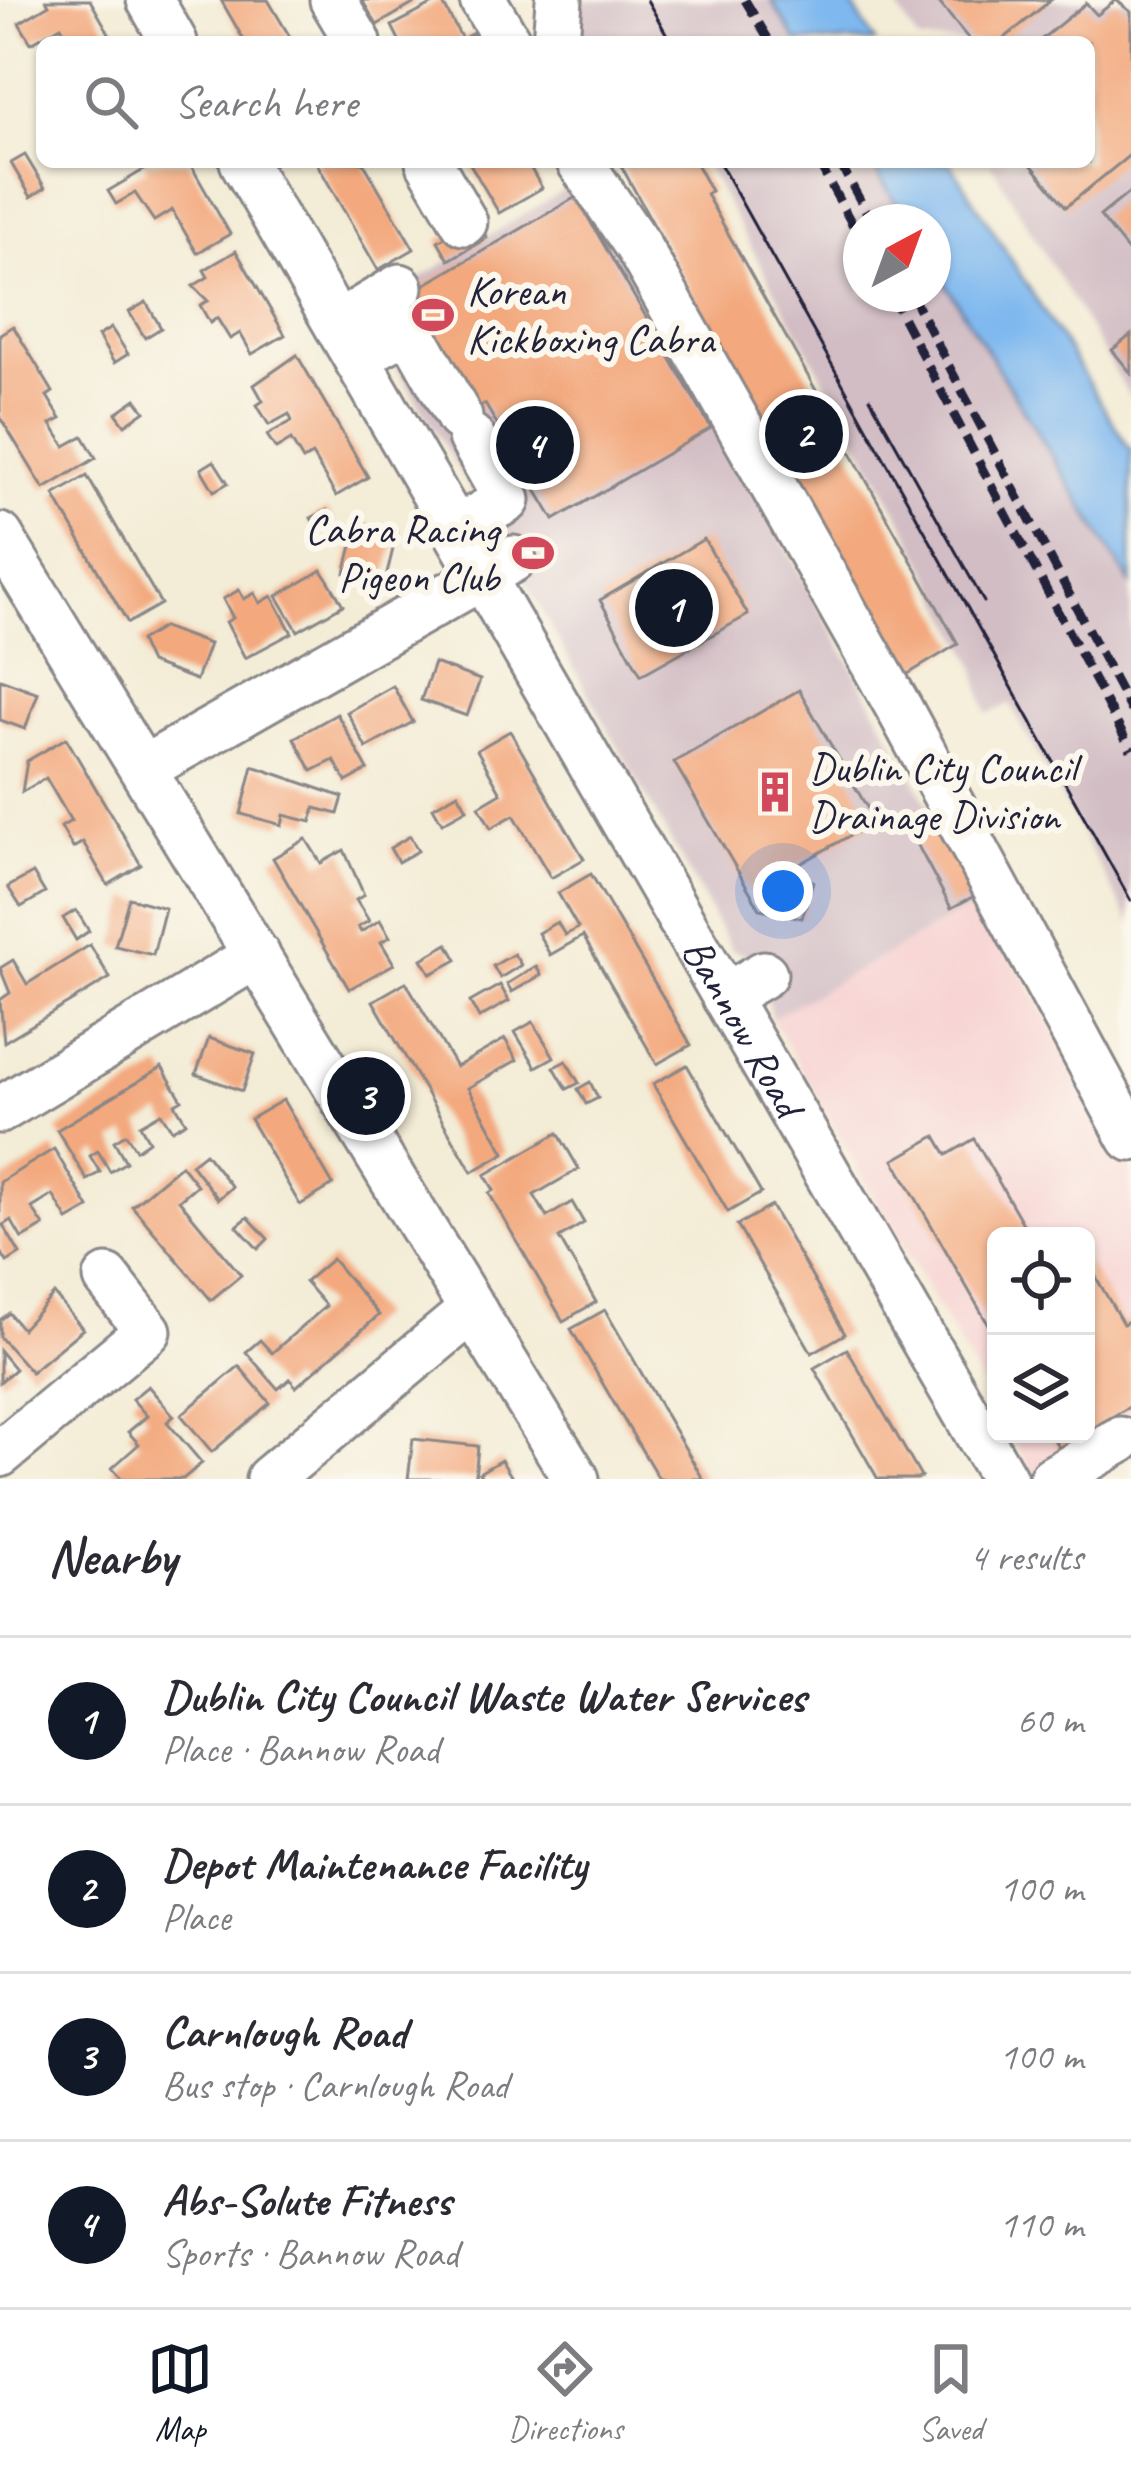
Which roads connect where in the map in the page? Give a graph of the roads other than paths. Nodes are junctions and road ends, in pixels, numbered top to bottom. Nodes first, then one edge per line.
1 (150, 0) edge
2 (333, 0) edge
3 (483, 0) edge
4 (559, 0) edge
5 (171, 36) edge
6 (354, 36) edge
7 (504, 36) edge
8 (556, 36) edge
9 (247, 168) edge
10 (432, 168) edge
11 (584, 168) edge
12 (464, 222) dead end
13 (400, 287) dead end
14 (348, 341) junction
15 (456, 529) junction
16 (0, 536) edge
17 (498, 567) junction
18 (18, 604) edge
19 (145, 768) junction
20 (256, 956) junction
21 (764, 974) dead end
22 (725, 997) junction
23 (0, 1109) edge
24 (1131, 1138) edge
25 (106, 1278) dead end
26 (473, 1309) junction
27 (1120, 1440) dead end
28 (0, 1454) edge
29 (269, 1479) edge
30 (576, 1479) edge
31 (1004, 1479) edge
32 (1052, 1479) edge

1 - 5 street
2 - 6 street
3 - 7 street
4 - 8 street
9 - 14 street, Bannow Road
10 - 12 street
11 - 24 street
13 - 14 street
14 - 15 street, Bannow Road
14 - 15 street
15 - 17 street, Bannow Road
16 - 18 street
17 - 19 street
17 - 22 street, Bannow Road
18 - 19 street
19 - 20 street
20 - 23 street
20 - 26 street
21 - 22 street
22 - 31 street, Bannow Road
25 - 28 street
26 - 29 street
26 - 30 street
27 - 32 street

